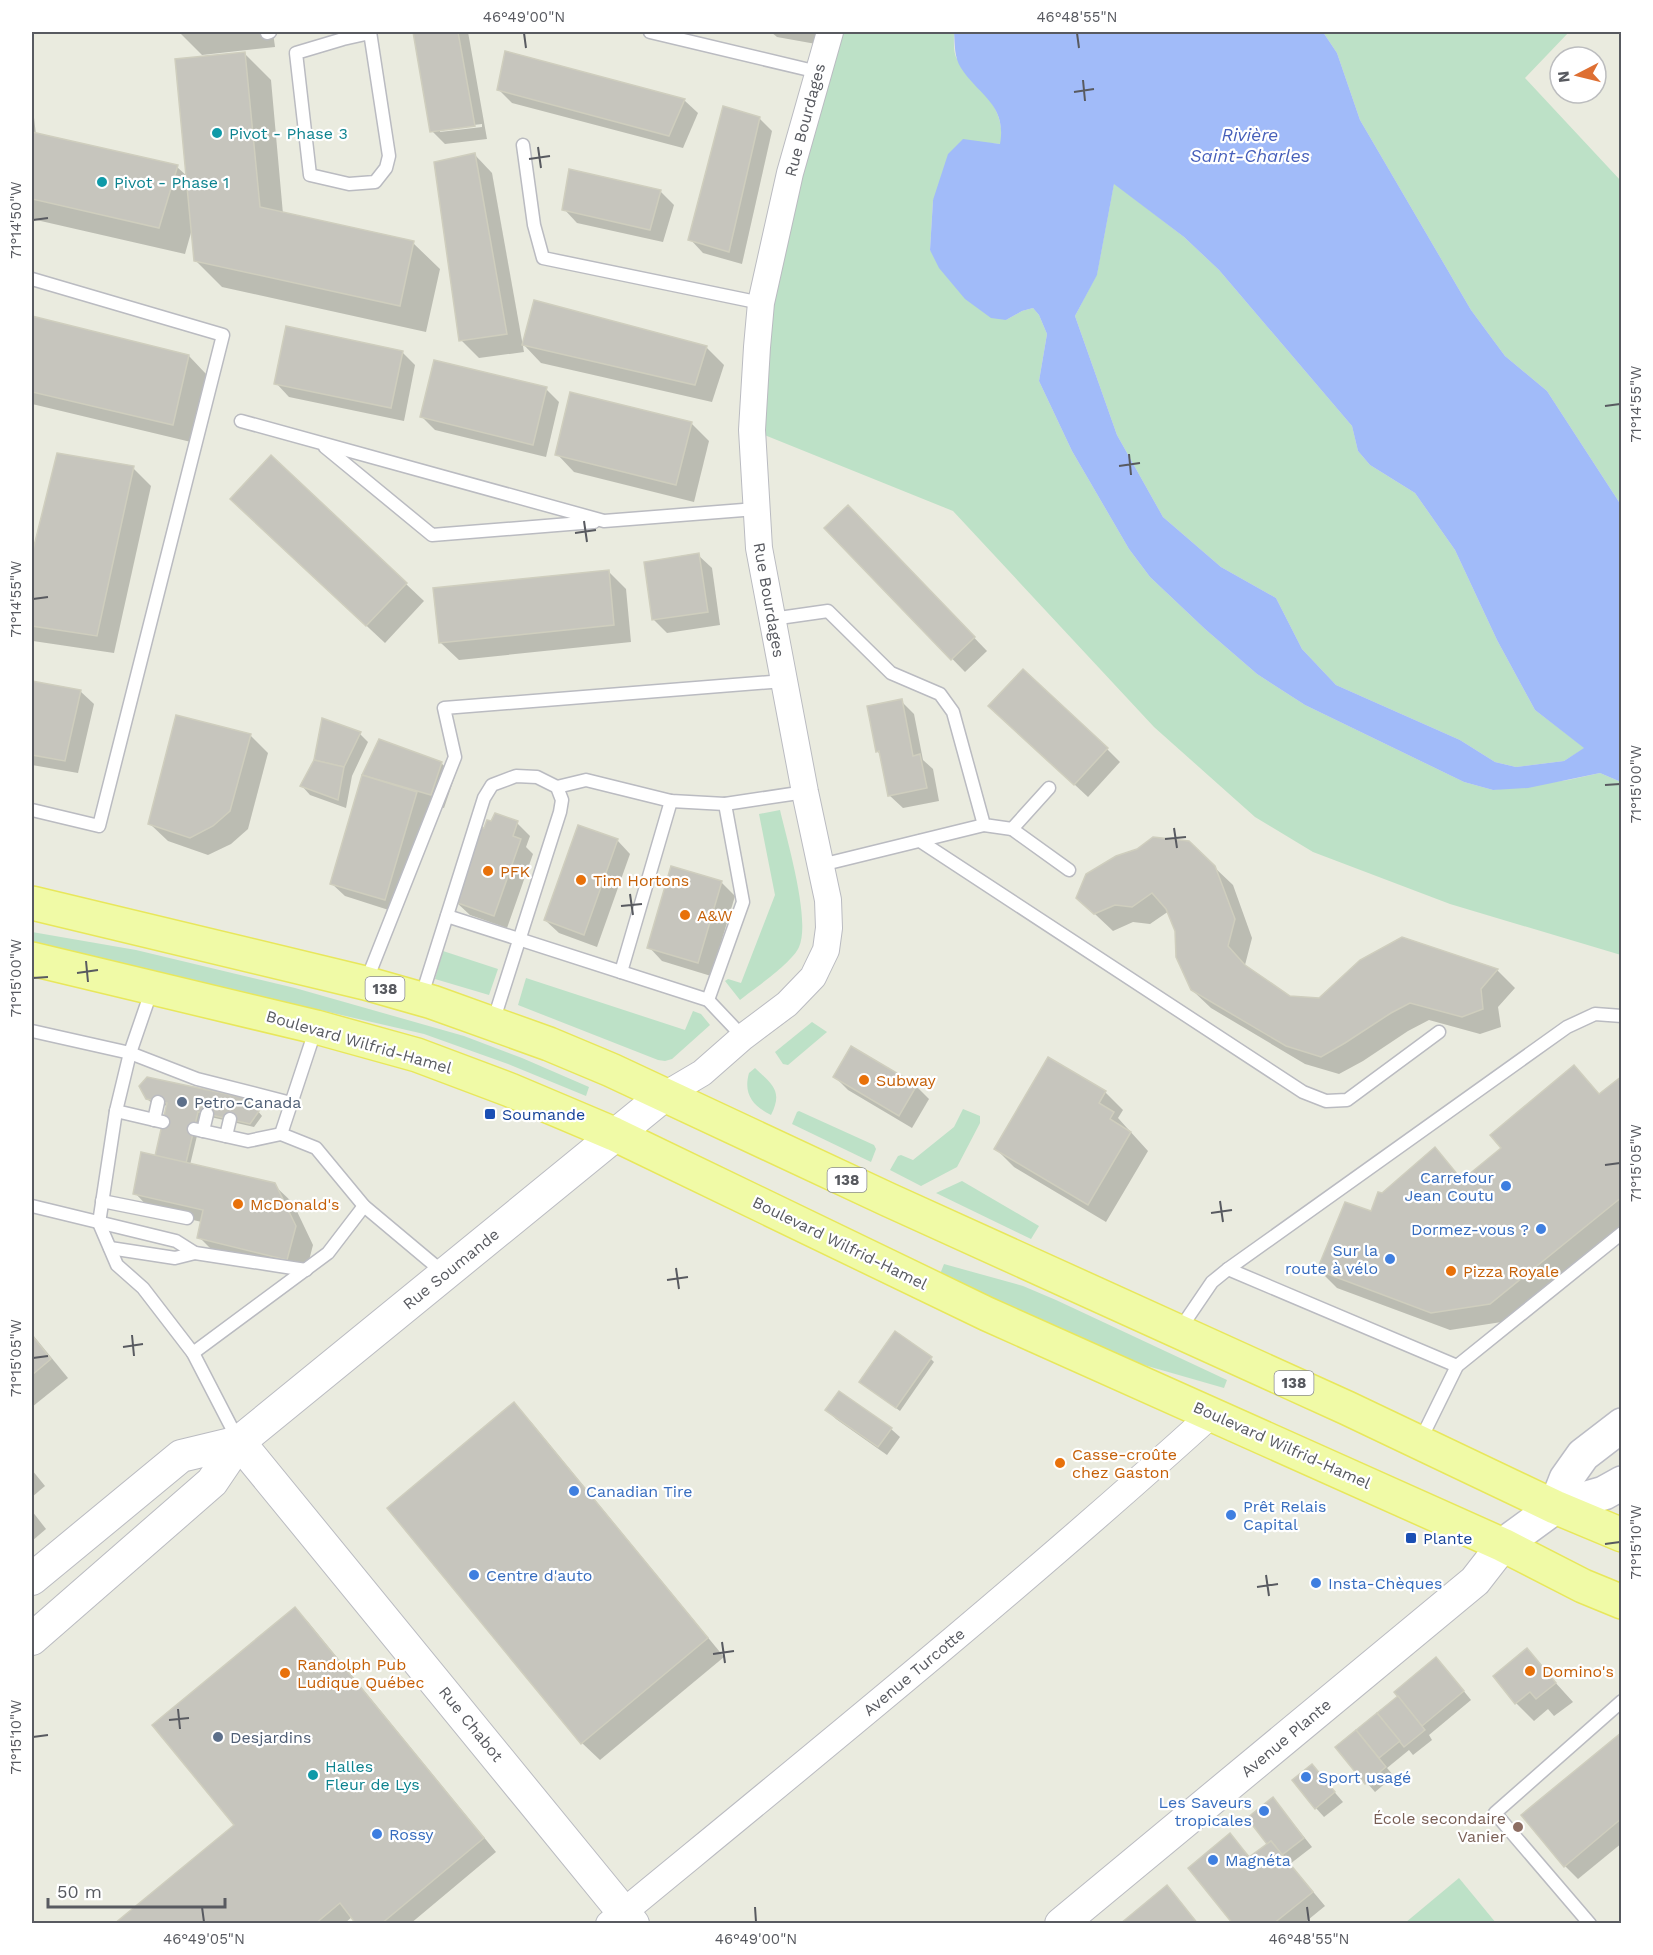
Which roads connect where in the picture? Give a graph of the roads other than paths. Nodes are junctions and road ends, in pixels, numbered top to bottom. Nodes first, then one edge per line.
1 (370, 32) edge
2 (650, 32) edge
3 (830, 32) edge
4 (342, 35) edge
5 (818, 72) junction
6 (523, 145) dead end
7 (32, 279) edge
8 (762, 303) junction
9 (241, 421) dead end
10 (320, 442) junction
11 (756, 510) junction
12 (604, 521) junction
13 (772, 619) junction
14 (784, 681) junction
15 (557, 787) junction
16 (1049, 788) dead end
17 (805, 792) junction
18 (671, 801) junction
19 (726, 804) junction
20 (32, 810) edge
21 (984, 825) junction
22 (1012, 829) junction
23 (920, 841) junction
24 (820, 865) junction
25 (1069, 870) dead end
26 (32, 903) edge
27 (447, 916) junction
28 (518, 939) junction
29 (32, 959) edge
30 (621, 972) junction
31 (365, 983) junction
32 (152, 988) junction
33 (421, 999) junction
34 (708, 1000) junction
35 (1622, 1016) edge
36 (493, 1024) junction
37 (316, 1027) junction
38 (32, 1030) edge
39 (1439, 1032) dead end
40 (743, 1037) junction
41 (130, 1053) junction
42 (663, 1096) junction
43 (158, 1102) dead end
44 (291, 1103) junction
45 (116, 1111) junction
46 (207, 1114) dead end
47 (230, 1119) dead end
48 (281, 1134) junction
49 (614, 1134) junction
50 (226, 1136) junction
51 (102, 1201) junction
52 (32, 1206) edge
53 (364, 1206) junction
54 (187, 1218) dead end
55 (99, 1223) junction
56 (1622, 1233) edge
57 (110, 1248) junction
58 (195, 1253) junction
59 (1228, 1269) junction
60 (306, 1270) junction
61 (444, 1273) junction
62 (1179, 1330) junction
63 (194, 1353) junction
64 (1457, 1366) junction
65 (1212, 1414) junction
66 (1622, 1425) edge
67 (239, 1442) junction
68 (1420, 1442) junction
69 (1622, 1483) edge
70 (1555, 1507) junction
71 (1622, 1535) edge
72 (1503, 1545) junction
73 (32, 1579) edge
74 (1622, 1602) edge
75 (32, 1639) edge
76 (1622, 1701) edge
77 (622, 1920) edge
78 (1061, 1923) edge
79 (1590, 1923) edge

1 - 4 lane
1 - 4 lane
2 - 5 lane
3 - 5 street, Rue Bourdages
5 - 8 street, Rue Bourdages
6 - 8 lane
7 - 20 lane
8 - 11 street, Rue Bourdages
9 - 10 lane
10 - 12 lane
10 - 12 lane
11 - 12 lane
11 - 13 street, Rue Bourdages
13 - 14 street, Rue Bourdages
13 - 21 lane
14 - 17 street, Rue Bourdages
14 - 31 lane
15 - 18 lane
15 - 27 lane
15 - 28 lane
16 - 22 lane
17 - 19 lane
17 - 24 street, Rue Bourdages
18 - 19 lane
18 - 30 lane
19 - 34 lane
21 - 22 lane
21 - 23 lane
22 - 25 lane
23 - 24 lane
23 - 39 lane
24 - 40 street, Rue Bourdages
26 - 31 main road, 138
27 - 28 lane
27 - 33 lane
28 - 30 lane
28 - 36 lane
29 - 32 main road, Boulevard Wilfrid-Hamel
30 - 34 lane
31 - 33 main road, 138
32 - 37 main road, Boulevard Wilfrid-Hamel
32 - 41 lane
33 - 36 main road, 138
34 - 40 lane
35 - 59 lane
36 - 42 main road, 138
37 - 44 lane
37 - 49 main road, Boulevard Wilfrid-Hamel
38 - 41 lane
40 - 42 street, Rue Bourdages
41 - 44 lane
41 - 45 lane
42 - 49 street, Rue Soumande
42 - 62 main road, 138
43 - 45 lane
44 - 48 lane
45 - 51 lane
46 - 50 lane
47 - 50 lane
48 - 50 lane
48 - 53 lane
49 - 61 street, Rue Soumande
49 - 65 main road, Boulevard Wilfrid-Hamel
51 - 54 lane
51 - 55 lane
52 - 55 lane
53 - 60 lane
53 - 61 lane
55 - 57 lane
55 - 58 lane
56 - 64 lane
57 - 58 lane
57 - 63 lane
58 - 60 lane
59 - 62 lane
59 - 64 lane
60 - 63 lane
61 - 67 street, Rue Soumande
62 - 68 main road, 138
63 - 67 lane
64 - 68 lane
65 - 72 main road, Boulevard Wilfrid-Hamel
65 - 77 street, Avenue Turcotte
66 - 70 main road
67 - 73 street, Rue Soumande
67 - 75 street, Rue Soumande
67 - 77 street, Rue Chabot
68 - 70 main road, 138
69 - 70 main road
70 - 71 main road, 138
70 - 72 main road
72 - 74 main road, Boulevard Wilfrid-Hamel
72 - 78 street, Avenue Plante
76 - 79 lane

